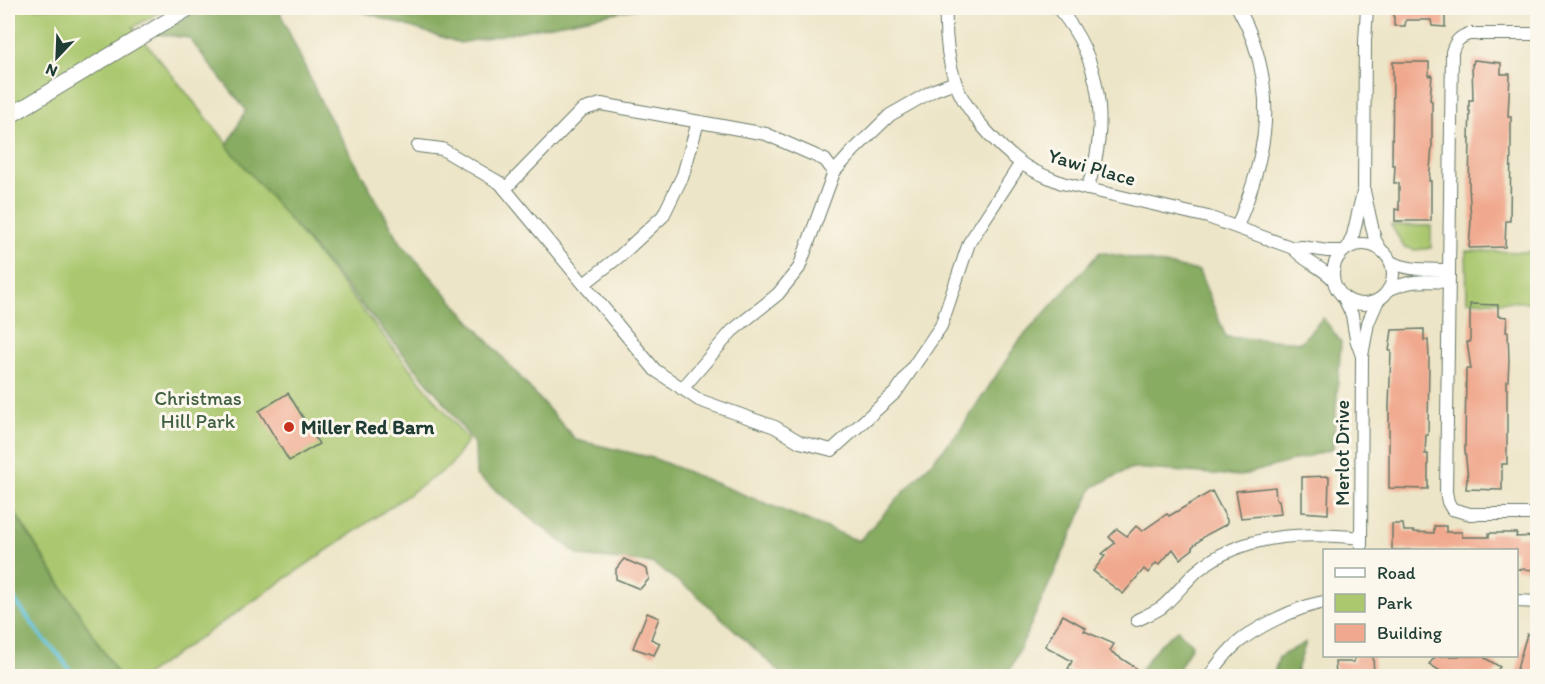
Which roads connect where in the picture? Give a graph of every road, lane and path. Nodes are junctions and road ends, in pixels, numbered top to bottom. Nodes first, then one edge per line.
1 (189, 8) edge
2 (946, 8) edge
3 (1058, 8) edge
4 (1238, 8) edge
5 (1366, 9) edge
6 (1538, 34) edge
7 (955, 82) junction
8 (8, 117) edge
9 (698, 122) junction
10 (418, 146) dead end
11 (1021, 163) junction
12 (834, 172) junction
13 (505, 189) junction
14 (1087, 189) junction
15 (1364, 191) junction
16 (1238, 227) junction
17 (1293, 248) junction
18 (1345, 249) junction
19 (1381, 250) junction
20 (1390, 262) junction
21 (1448, 276) junction
22 (1333, 279) junction
23 (584, 284) junction
24 (1388, 291) junction
25 (1344, 297) junction
26 (1378, 300) junction
27 (1362, 356) junction
28 (682, 389) junction
29 (1538, 514) edge
30 (1361, 544) edge
31 (1518, 601) edge
32 (1323, 602) edge
33 (1538, 602) edge
34 (1137, 620) dead end
35 (1210, 676) edge

1 - 8 street
2 - 7 street, Yawi Place
3 - 14 street
4 - 16 street
5 - 15 street
6 - 21 street
7 - 11 street, Yawi Place
7 - 12 street
9 - 12 street
9 - 13 street
9 - 23 street
10 - 13 street
11 - 14 street, Yawi Place
11 - 28 street
12 - 28 street
13 - 23 street
14 - 16 street, Yawi Place
15 - 18 street
15 - 19 street
16 - 17 street, Yawi Place
17 - 18 street
17 - 22 street
18 - 19 street
18 - 22 street
19 - 20 street
20 - 21 street
20 - 24 street
21 - 24 street
21 - 29 street
22 - 25 street, Merlot Drive
23 - 28 street
24 - 26 street, Merlot Drive
25 - 26 street
25 - 27 street, Merlot Drive
26 - 27 street, Merlot Drive
27 - 30 street, Merlot Drive
30 - 34 street
31 - 33 street
32 - 35 street

